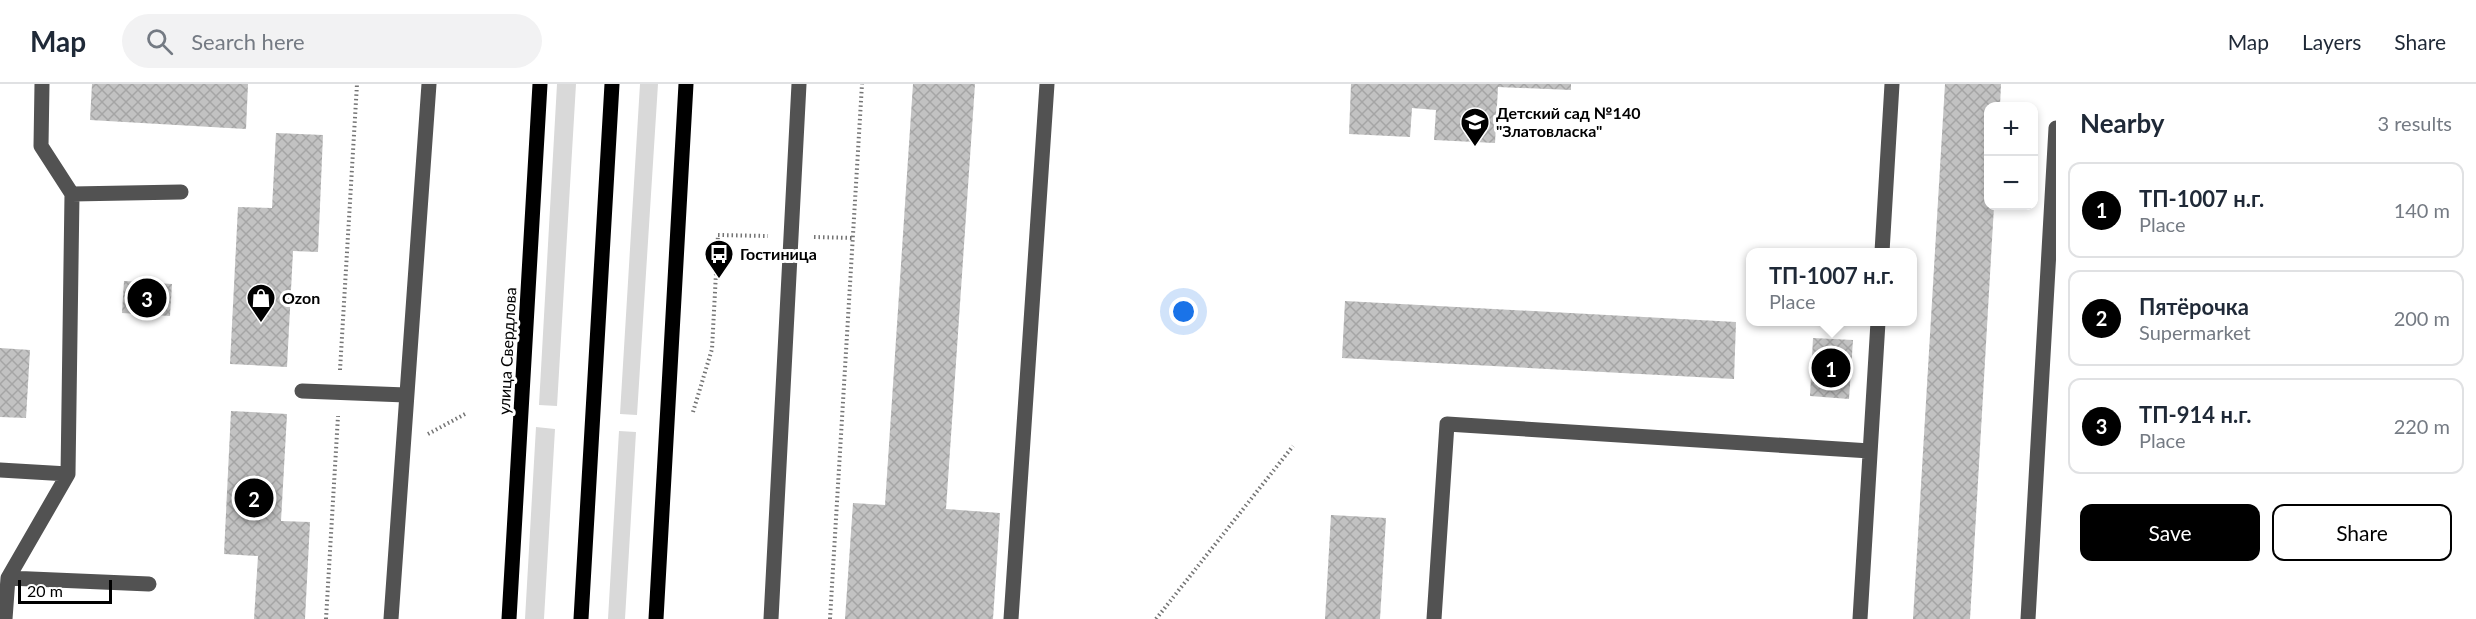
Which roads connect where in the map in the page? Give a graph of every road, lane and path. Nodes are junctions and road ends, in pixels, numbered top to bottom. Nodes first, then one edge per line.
1 (42, 84) edge
2 (357, 84) edge
3 (429, 84) edge
4 (540, 84) edge
5 (612, 84) edge
6 (686, 84) edge
7 (799, 84) edge
8 (862, 84) edge
9 (1047, 84) edge
10 (1892, 84) edge
11 (2056, 128) edge
12 (181, 192) dead end
13 (72, 194) junction
14 (718, 235) dead end
15 (1882, 248) edge
16 (2051, 301) edge
17 (1878, 326) edge
18 (302, 391) dead end
19 (339, 393) junction
20 (406, 395) junction
21 (467, 413) dead end
22 (692, 416) dead end
23 (1293, 446) dead end
24 (403, 447) junction
25 (1870, 451) junction
26 (0, 470) edge
27 (68, 474) junction
28 (8, 578) junction
29 (149, 584) dead end
30 (5, 619) edge
31 (326, 619) edge
32 (391, 619) edge
33 (509, 619) edge
34 (581, 619) edge
35 (656, 619) edge
36 (771, 619) edge
37 (830, 619) edge
38 (1011, 619) edge
39 (1156, 619) edge
40 (1434, 619) edge
41 (1860, 619) edge
42 (2028, 619) edge

1 - 13 street
2 - 19 path
3 - 20 street
4 - 33 main road, улица Свердлова
5 - 34 main road
6 - 35 main road
7 - 36 street
8 - 37 path
9 - 38 street
10 - 15 street
11 - 16 street
12 - 13 street
13 - 27 street
14 - 22 path
16 - 42 street
17 - 25 street
18 - 19 street
19 - 20 street
19 - 31 path
20 - 24 street
21 - 24 path
23 - 39 path
24 - 32 street
25 - 40 street
25 - 41 street
26 - 27 street
27 - 28 street
28 - 29 street
28 - 30 street

